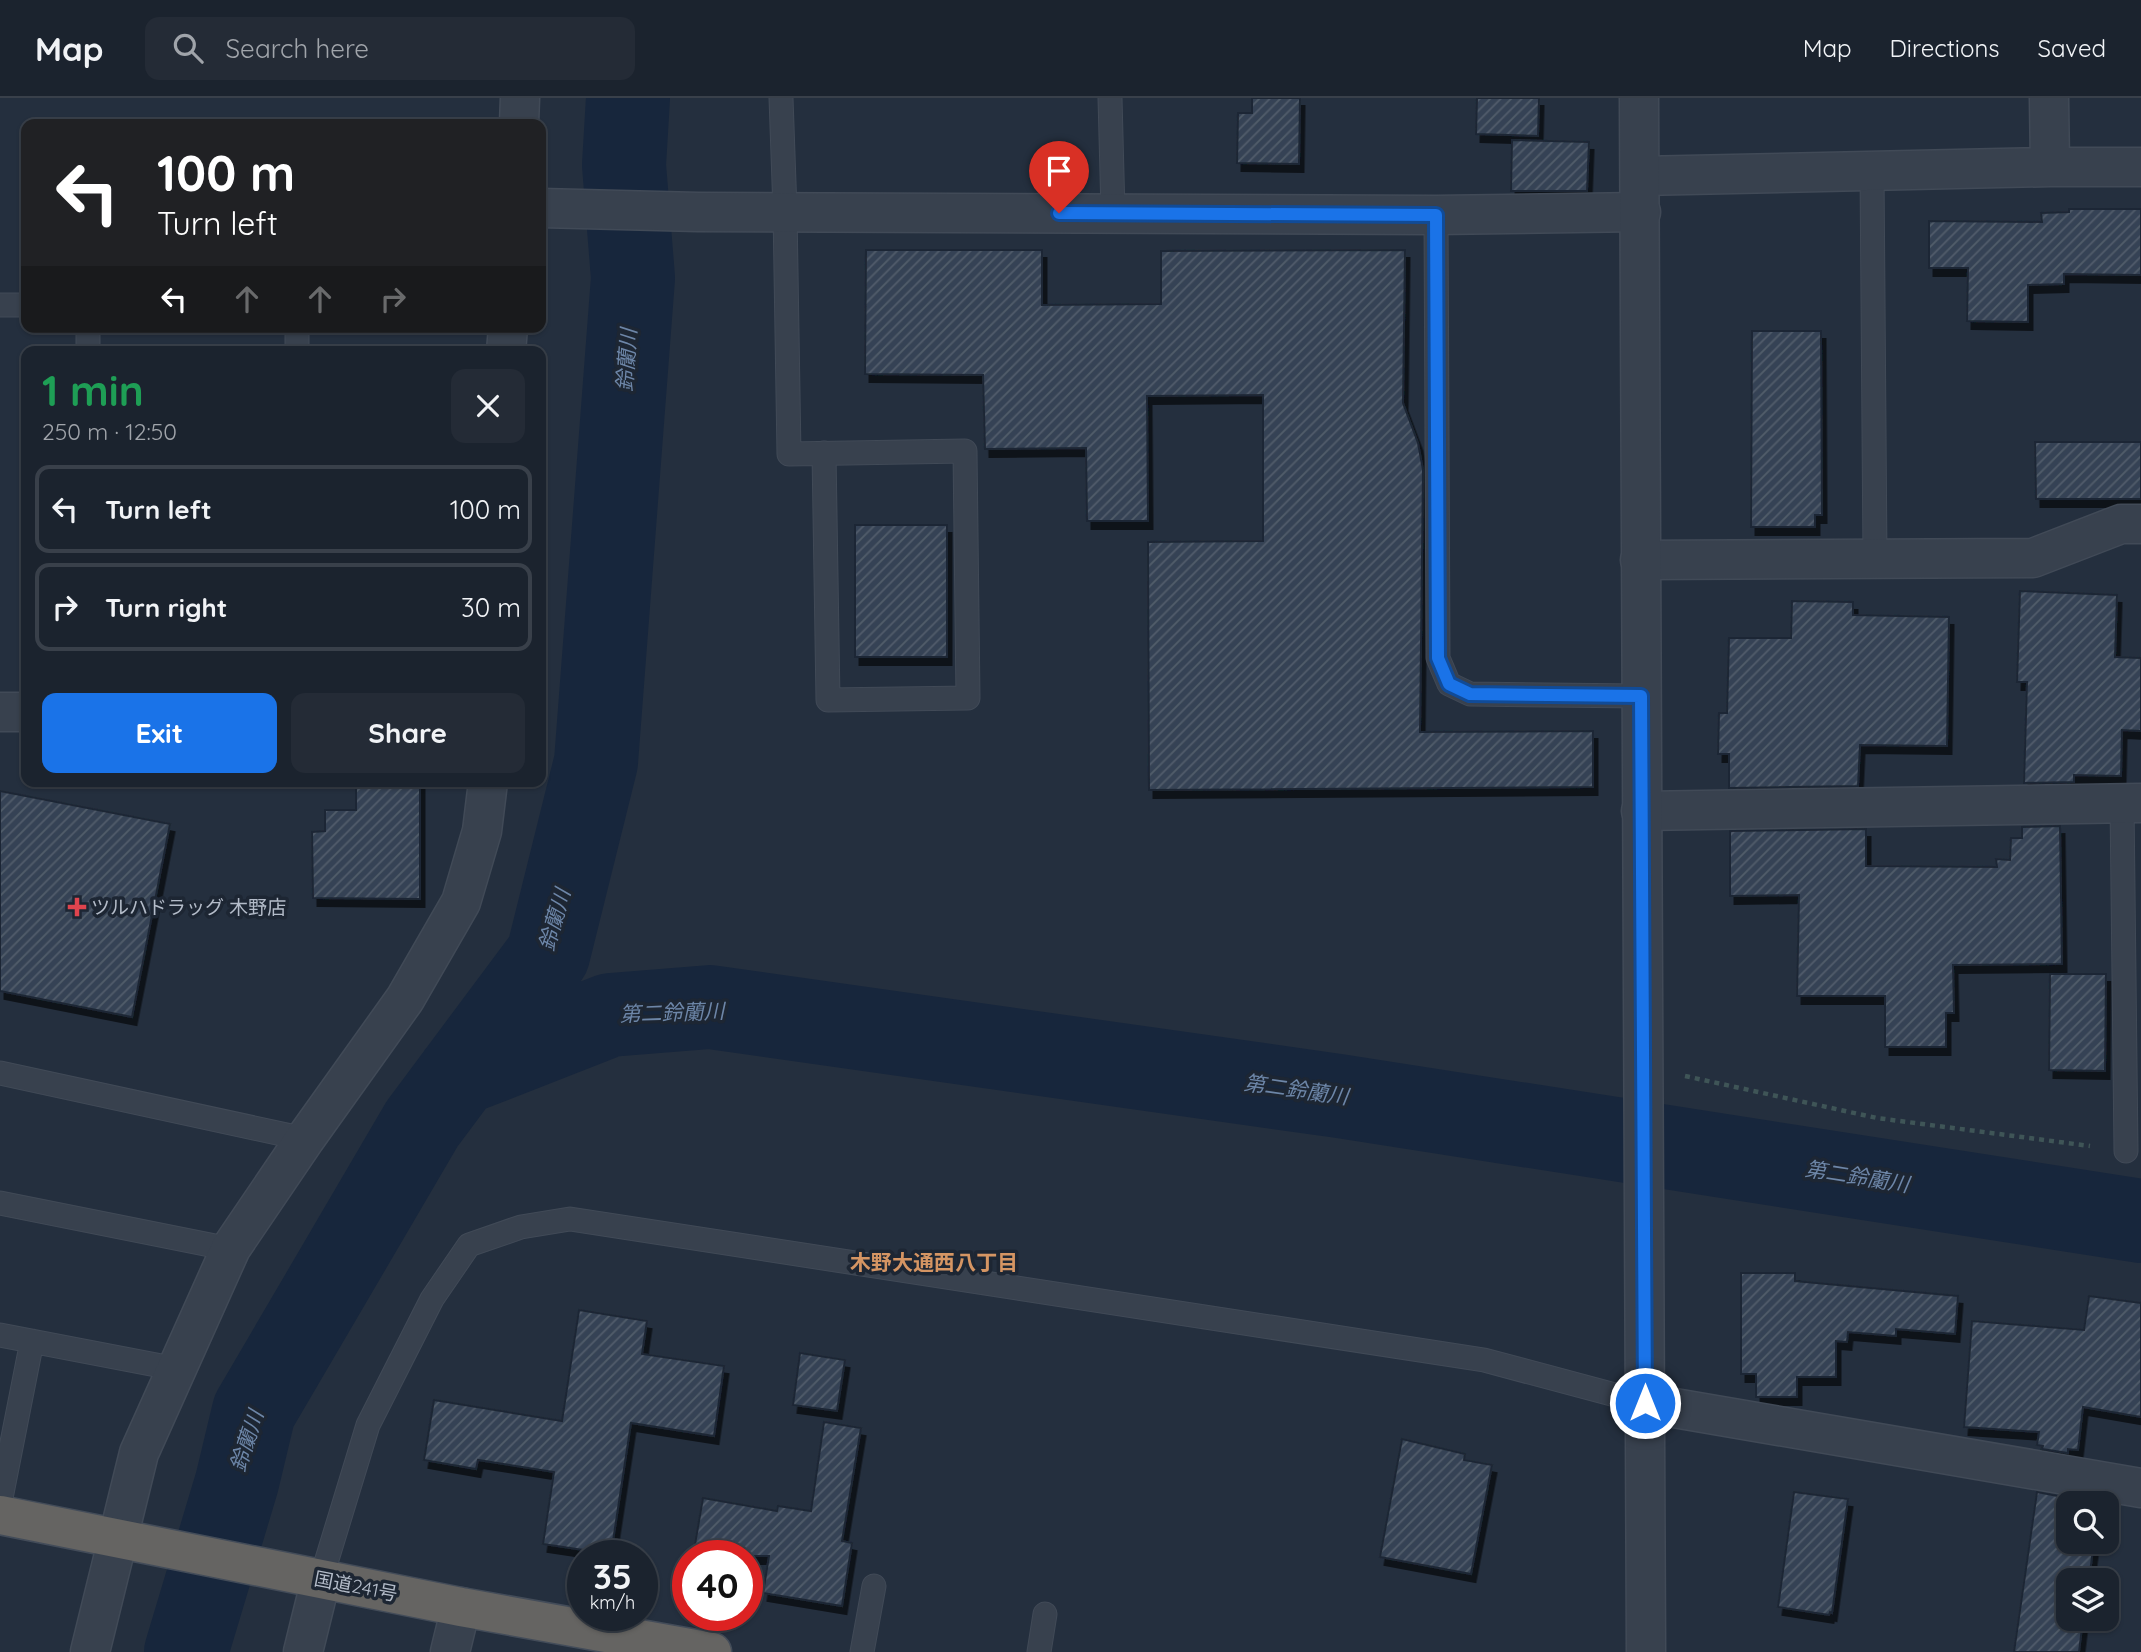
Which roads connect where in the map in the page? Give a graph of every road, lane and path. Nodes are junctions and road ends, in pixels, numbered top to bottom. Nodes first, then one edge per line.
1 (520, 98) edge
2 (781, 98) edge
3 (1110, 98) edge
4 (1639, 98) edge
5 (2049, 98) edge
6 (519, 119) edge
7 (2050, 167) junction
8 (2141, 167) edge
9 (1872, 170) junction
10 (1640, 194) junction
11 (554, 208) edge
12 (785, 211) junction
13 (1113, 213) junction
14 (1436, 215) junction
15 (0, 304) edge
16 (21, 305) edge
17 (824, 453) junction
18 (2141, 524) edge
19 (1875, 559) junction
20 (1640, 560) junction
21 (1641, 696) junction
22 (0, 712) edge
23 (21, 712) edge
24 (487, 787) edge
25 (2131, 803) edge
26 (1641, 811) junction
27 (0, 1073) edge
28 (1643, 1082) junction
29 (305, 1139) junction
30 (2126, 1151) joint
31 (0, 1203) edge
32 (215, 1246) dead end
33 (0, 1335) edge
34 (32, 1341) junction
35 (177, 1369) junction
36 (1645, 1403) junction
37 (2141, 1488) edge
38 (0, 1503) edge
39 (0, 1515) edge
40 (136, 1543) junction
41 (305, 1576) junction
42 (874, 1586) dead end
43 (461, 1607) junction
44 (1045, 1614) dead end
45 (664, 1648) edge
46 (90, 1652) edge
47 (303, 1652) edge
48 (450, 1652) edge
49 (712, 1652) edge
50 (862, 1652) edge
51 (1040, 1652) edge
52 (1646, 1652) edge

1 - 6 street
2 - 12 lane
3 - 13 lane
4 - 10 street
5 - 7 street
7 - 8 street
7 - 9 street
9 - 10 street
9 - 19 lane
10 - 14 street
10 - 20 street
11 - 12 street
12 - 13 street
12 - 17 lane
13 - 14 street
14 - 21 lane
15 - 16 lane
17 - 17 lane
18 - 19 street
19 - 20 street
20 - 21 street
21 - 26 street
22 - 23 street
24 - 29 street
25 - 26 street
25 - 30 lane
26 - 28 street
27 - 29 lane
28 - 30 path
28 - 36 street
29 - 35 street
31 - 32 lane
33 - 34 lane
34 - 35 lane
34 - 38 lane
35 - 40 street
36 - 37 street
36 - 41 lane
36 - 52 street
39 - 40 highway, 国道241号
40 - 41 highway, 国道241号
40 - 46 street
41 - 43 highway, 国道241号
41 - 47 street
42 - 50 lane
43 - 45 highway, 国道241号
43 - 48 street
44 - 51 lane
45 - 49 highway, 国道241号

